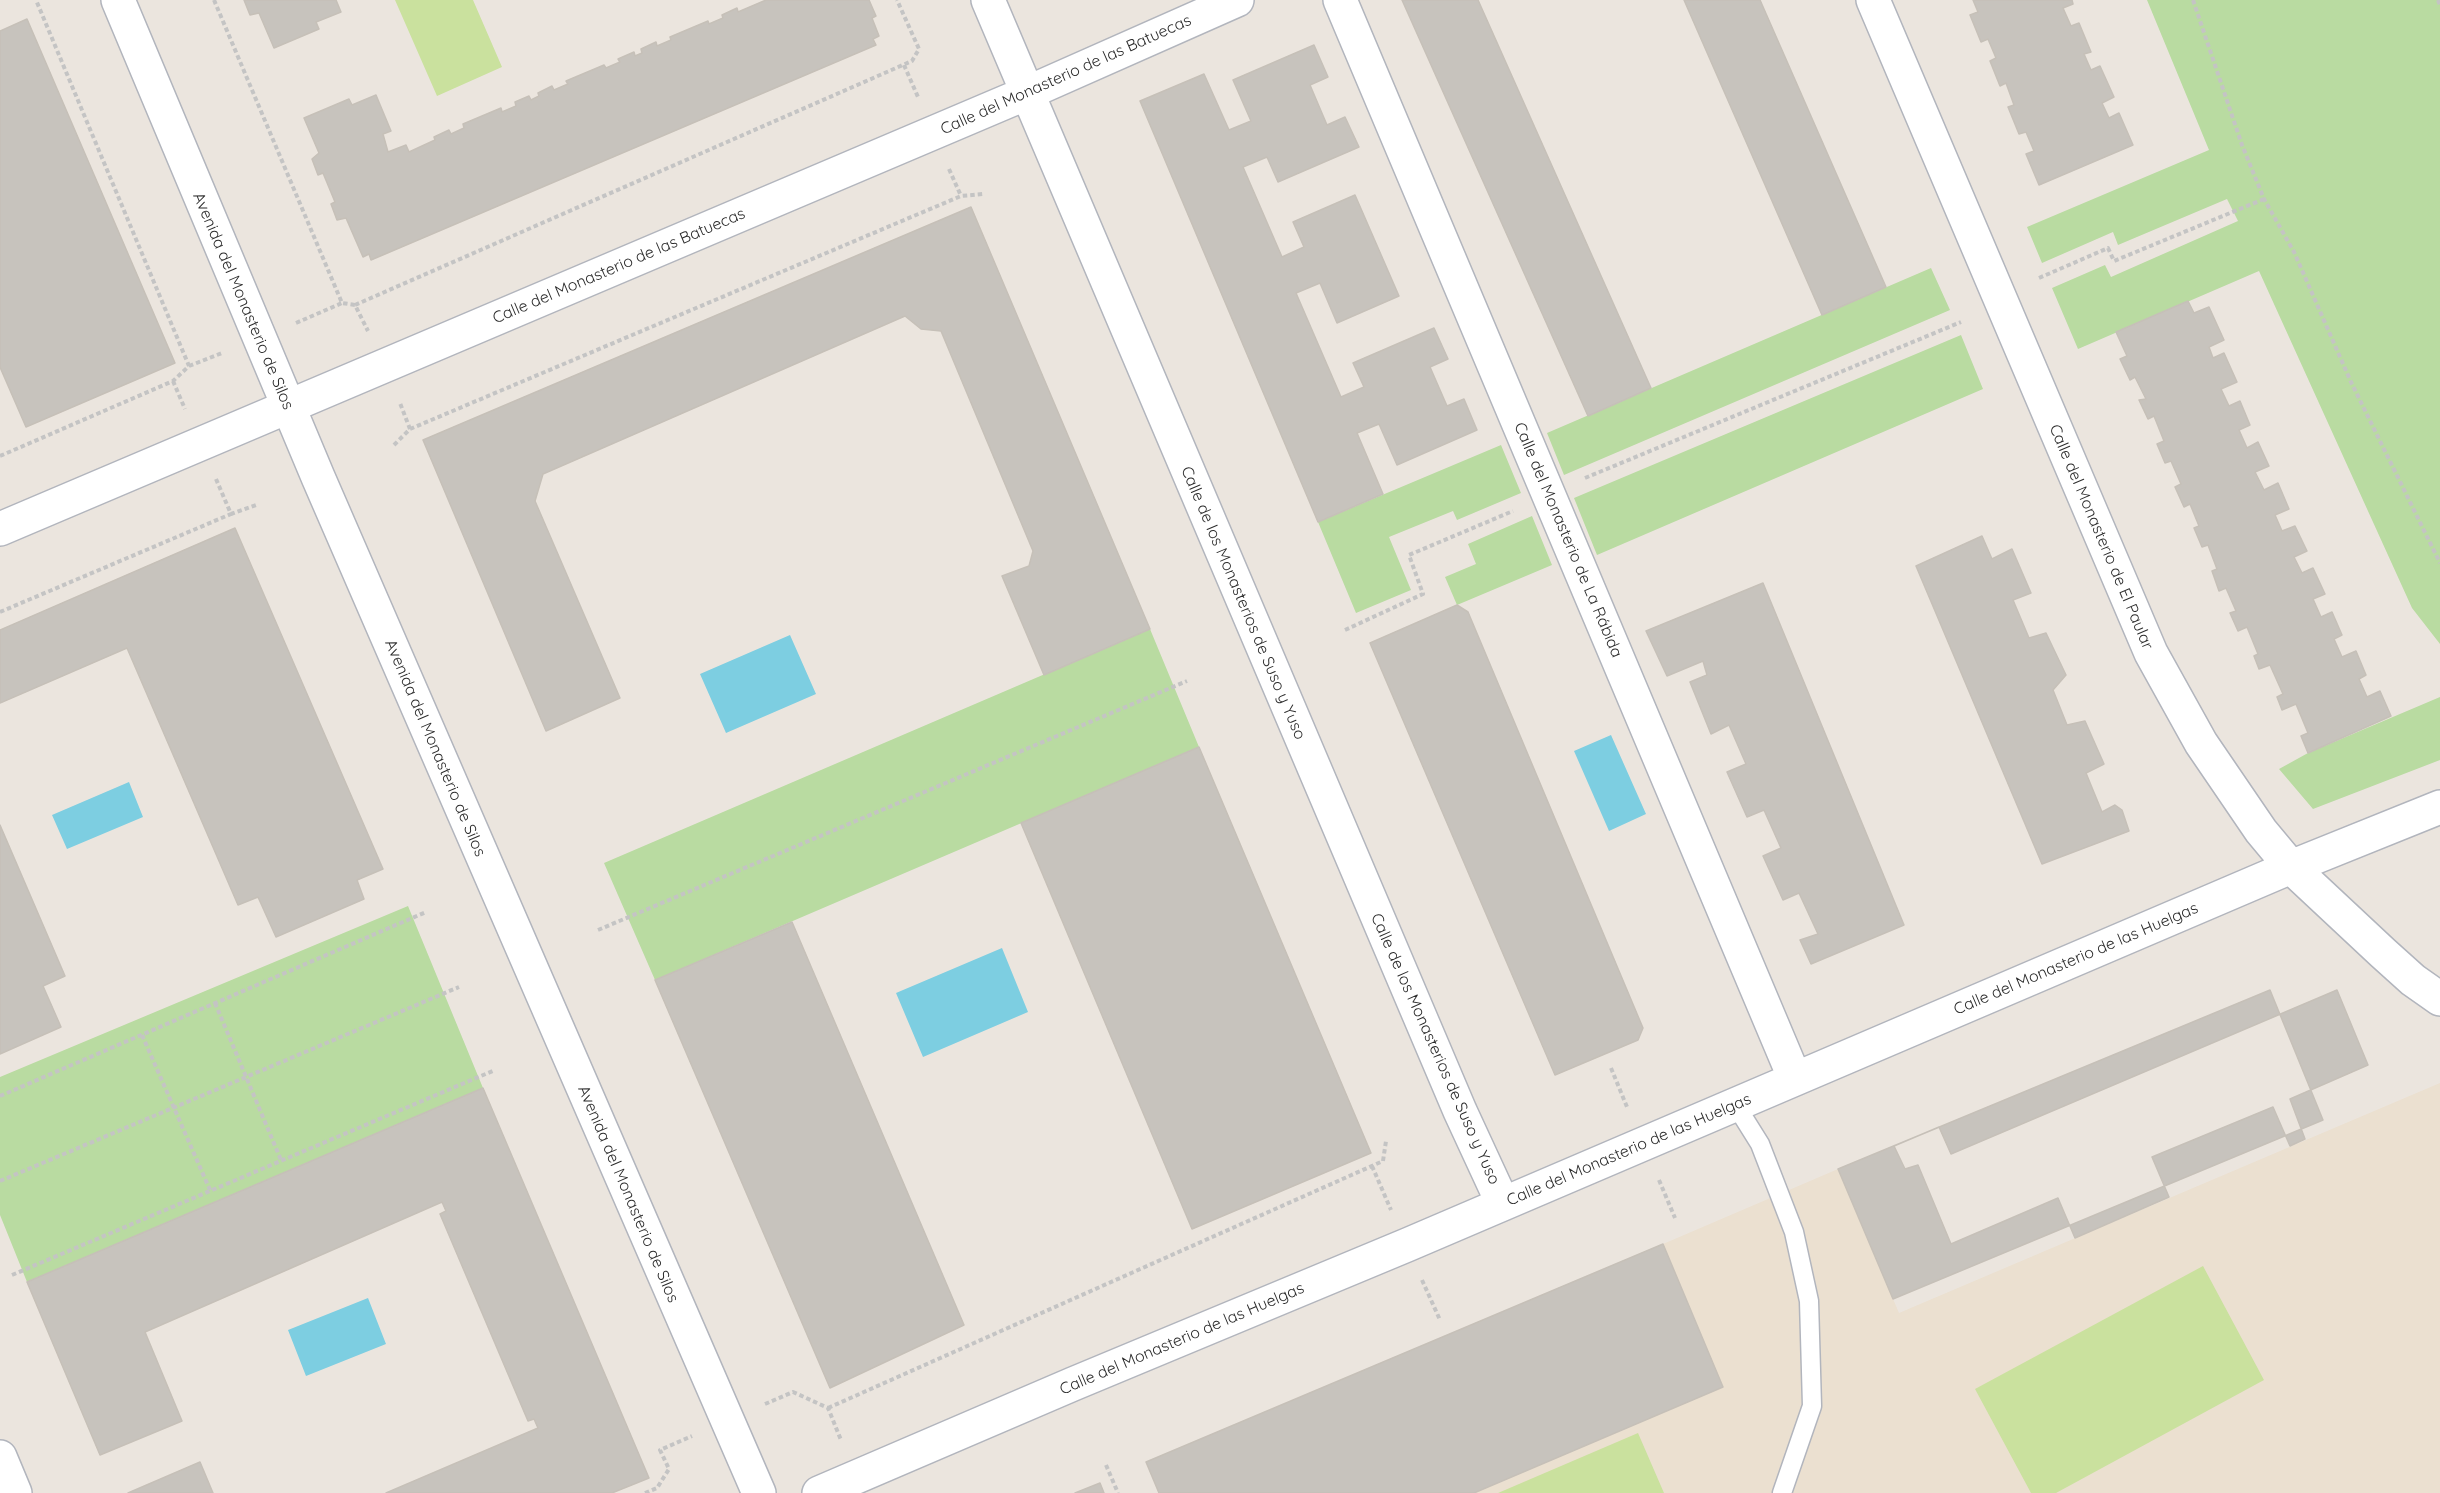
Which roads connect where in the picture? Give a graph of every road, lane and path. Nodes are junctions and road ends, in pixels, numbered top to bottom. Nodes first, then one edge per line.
1 (36, 0) edge
2 (118, 0) edge
3 (214, 0) edge
4 (897, 0) edge
5 (988, 0) edge
6 (1237, 0) edge
7 (1340, 0) edge
8 (1873, 0) edge
9 (2193, 0) edge
10 (2438, 0) edge
11 (2440, 5) edge
12 (1027, 93) junction
13 (983, 194) dead end
14 (2264, 199) junction
15 (2038, 278) dead end
16 (355, 305) junction
17 (1961, 322) dead end
18 (385, 366) junction
19 (288, 407) junction
20 (410, 429) junction
21 (394, 445) dead end
22 (0, 456) edge
23 (1548, 494) junction
24 (231, 514) dead end
25 (0, 529) edge
26 (2440, 563) edge
27 (0, 612) edge
28 (1345, 630) dead end
29 (1186, 681) dead end
30 (2440, 807) edge
31 (2291, 867) junction
32 (426, 912) dead end
33 (598, 930) dead end
34 (459, 987) dead end
35 (2440, 999) edge
36 (215, 1003) junction
37 (141, 1035) junction
38 (495, 1070) dead end
39 (246, 1077) junction
40 (1796, 1079) junction
41 (0, 1095) edge
42 (1735, 1104) junction
43 (174, 1108) junction
44 (1386, 1141) dead end
45 (281, 1160) junction
46 (0, 1181) edge
47 (210, 1190) junction
48 (1503, 1204) junction
49 (12, 1275) dead end
50 (793, 1392) dead end
51 (828, 1408) junction
52 (660, 1450) dead end
53 (0, 1458) edge
54 (1106, 1465) dead end
55 (857, 1476) junction
56 (15, 1493) edge
57 (645, 1493) edge
58 (759, 1493) edge
59 (819, 1493) edge
60 (1118, 1493) edge
61 (1782, 1493) edge

1 - 22 path
2 - 19 street, Avenida del Monasterio de Silos
3 - 16 path
4 - 16 path
5 - 12 street, Calle de los Monasterios de Suso y Yuso
6 - 12 street, Calle del Monasterio de las Batuecas
7 - 23 street, Calle del Monasterio de La Rábida
8 - 31 street, Calle del Monasterio de El Paular
9 - 14 path
10 - 11 path
12 - 18 street, Calle del Monasterio de las Batuecas
12 - 48 street, Calle de los Monasterios de Suso y Yuso
13 - 20 path
14 - 15 path
14 - 26 path
16 - 18 path
17 - 23 path
18 - 19 street, Calle del Monasterio de las Batuecas
18 - 20 path
19 - 25 street, Calle del Monasterio de las Batuecas
19 - 58 street, Avenida del Monasterio de Silos
20 - 21 path
23 - 28 path
23 - 40 street, Calle del Monasterio de La Rábida
24 - 27 path
29 - 33 path
30 - 31 street, Calle del Monasterio de las Huelgas
31 - 35 street, Calle del Monasterio de El Paular
31 - 40 street, Calle del Monasterio de las Huelgas
32 - 36 path
34 - 39 path
36 - 37 path
36 - 39 path
37 - 41 path
37 - 43 path
38 - 45 path
39 - 43 path
39 - 45 path
40 - 42 street, Calle del Monasterio de las Huelgas
42 - 48 street, Calle del Monasterio de las Huelgas
42 - 61 lane
43 - 46 path
43 - 47 path
44 - 51 path
45 - 47 path
47 - 49 path
48 - 55 street, Calle del Monasterio de las Huelgas
50 - 51 path
51 - 55 path
52 - 57 path
53 - 56 street
54 - 60 path
55 - 59 street, Calle del Monasterio de las Huelgas

